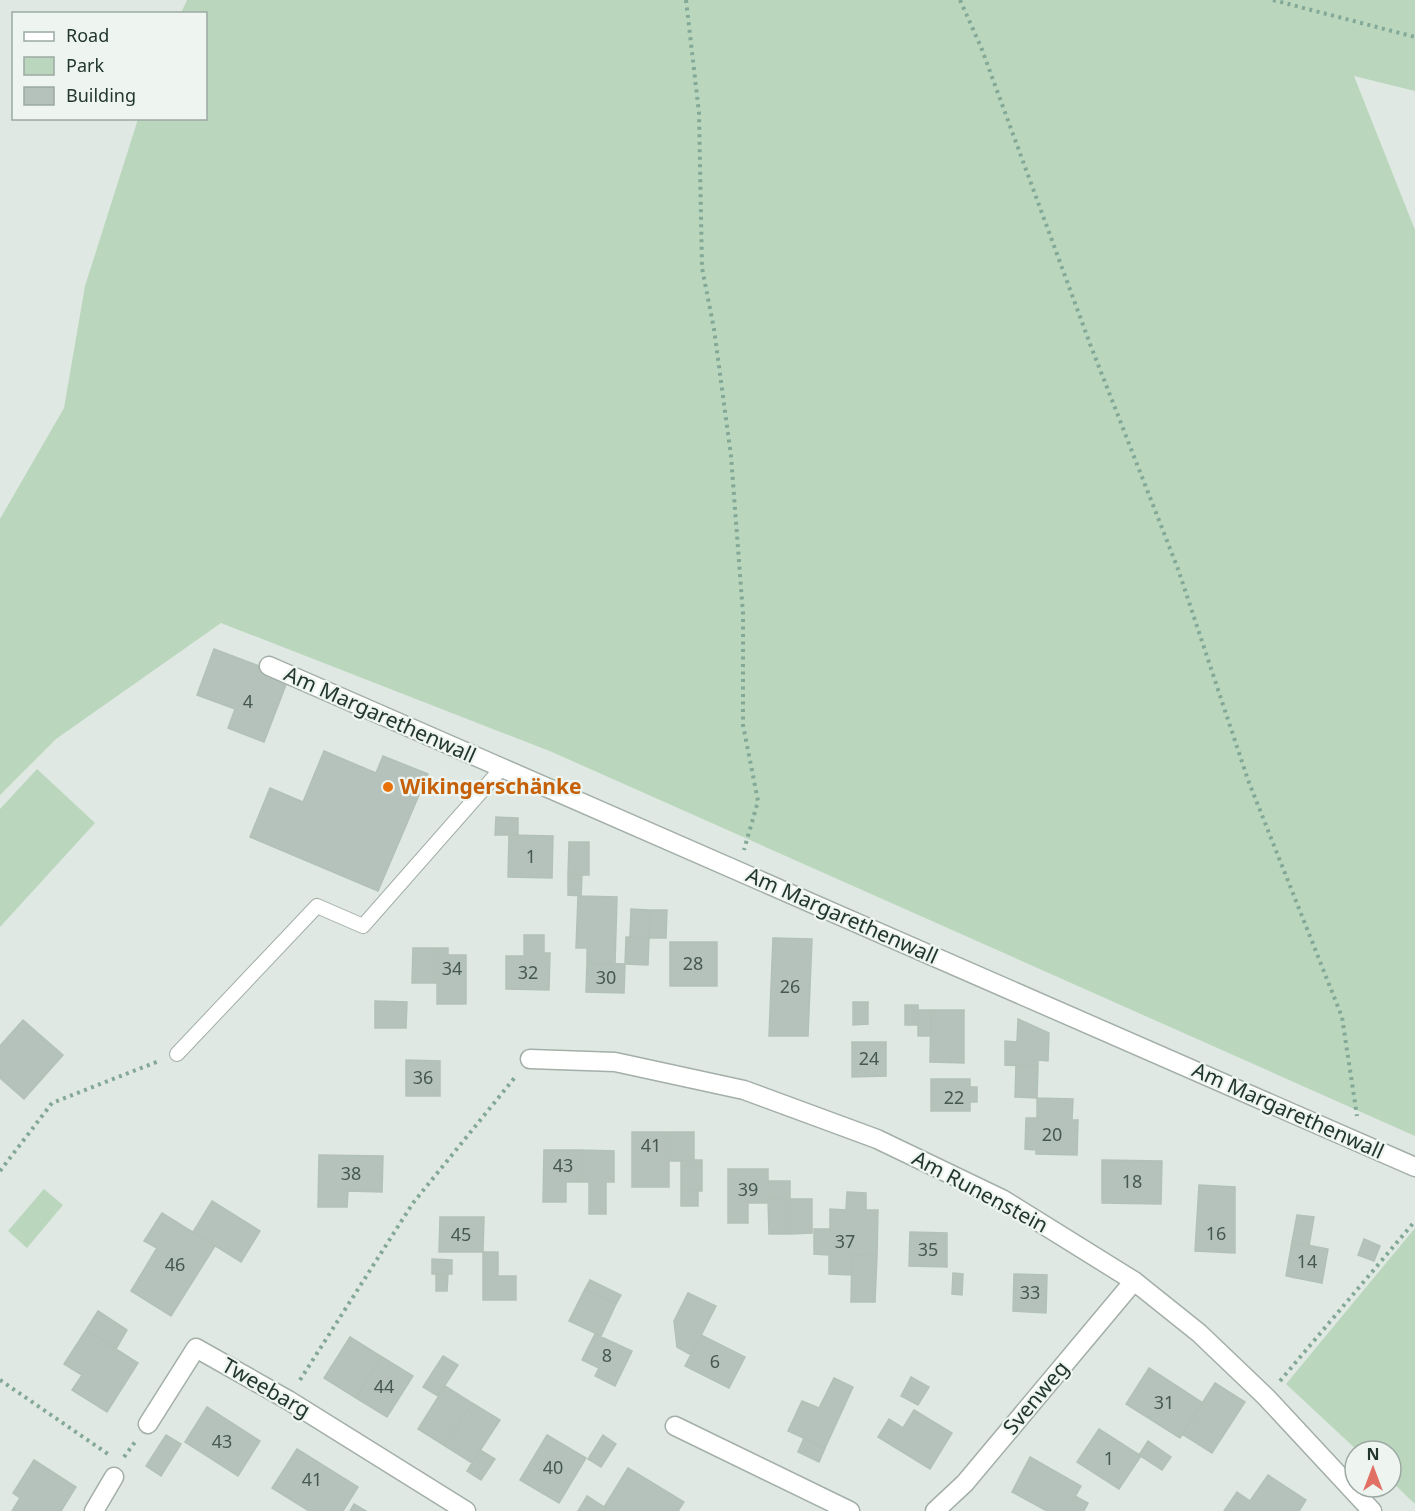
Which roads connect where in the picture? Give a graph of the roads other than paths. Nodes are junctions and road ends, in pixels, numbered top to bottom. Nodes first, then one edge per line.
1 (269, 666) dead end
2 (501, 769) junction
3 (177, 1054) road end
4 (530, 1059) road end
5 (1415, 1167) edge
6 (1134, 1281) junction
7 (148, 1424) road end
8 (675, 1426) dead end
9 (118, 1470) road end
10 (94, 1511) edge
11 (466, 1511) edge
12 (850, 1511) edge
13 (935, 1511) edge
14 (1372, 1511) edge

1 - 2 street, Am Margarethenwall
2 - 3 lane
2 - 5 street, Am Margarethenwall
4 - 6 street, Am Runenstein
6 - 13 street, Svenweg
6 - 14 street, Am Runenstein
7 - 11 street, Tweebarg
8 - 12 street
9 - 10 street

